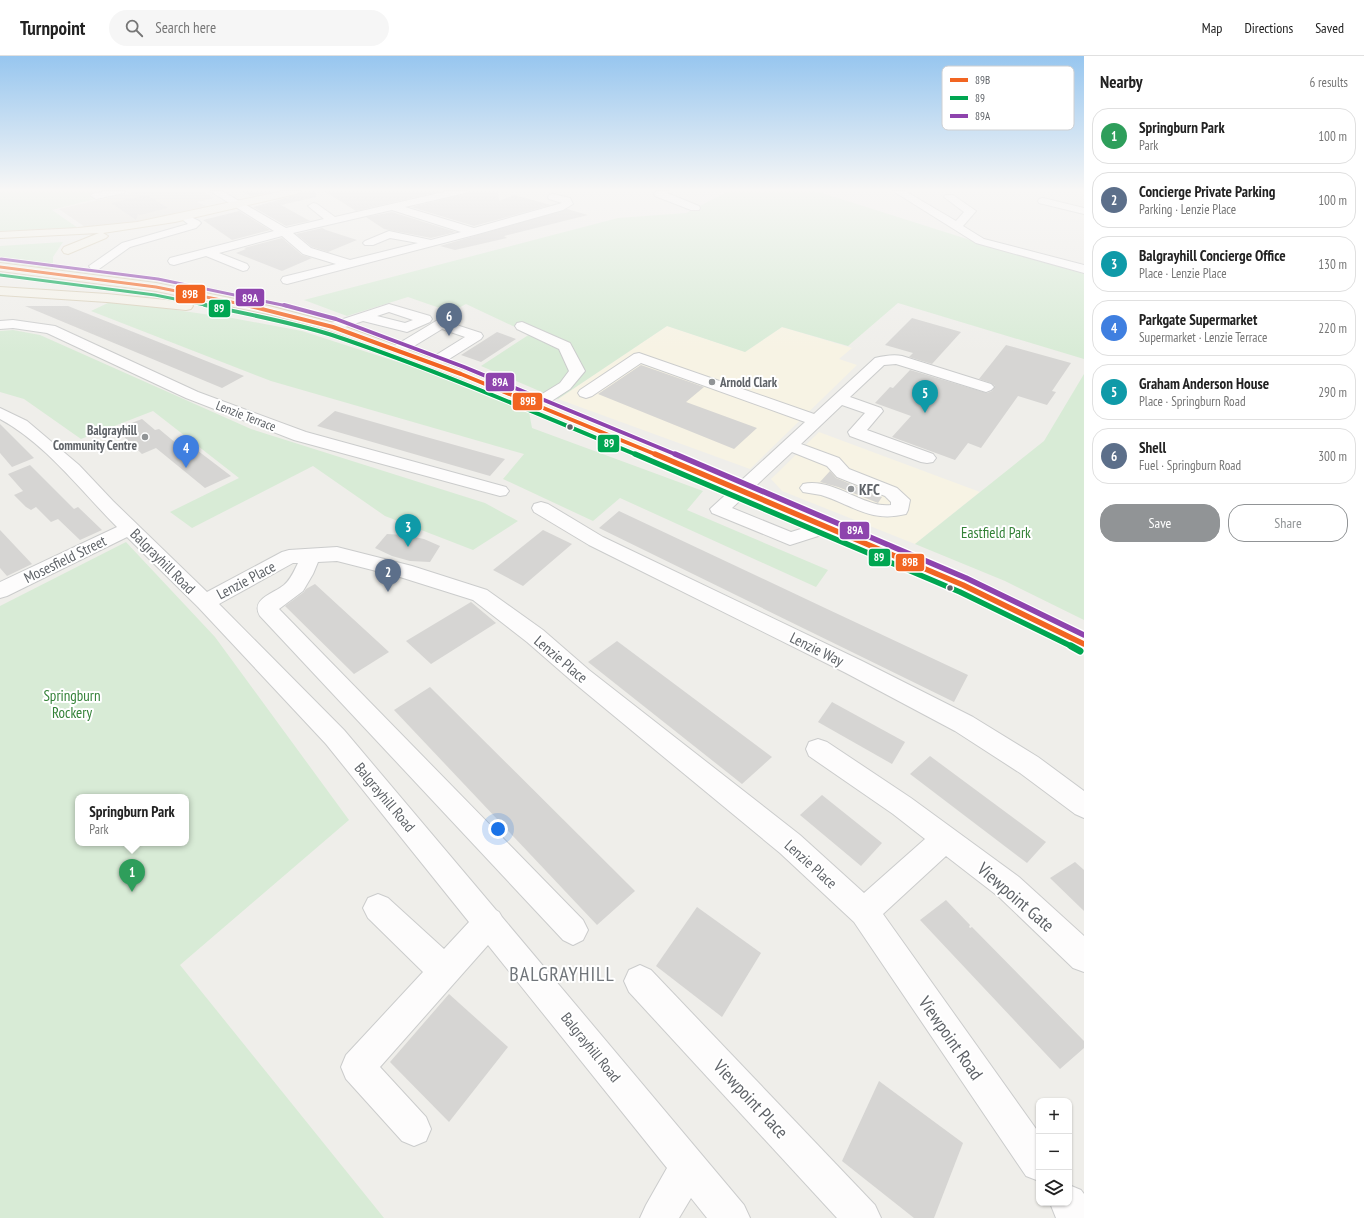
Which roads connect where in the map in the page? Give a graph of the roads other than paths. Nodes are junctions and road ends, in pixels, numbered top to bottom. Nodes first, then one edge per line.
1 (71, 245) edge
2 (79, 245) edge
3 (126, 245) edge
4 (233, 245) edge
5 (300, 245) edge
6 (421, 245) edge
7 (999, 245) edge
8 (68, 250) junction
9 (207, 252) junction
10 (174, 261) dead end
11 (349, 264) junction
12 (95, 266) dead end
13 (0, 267) edge
14 (243, 267) dead end
15 (1084, 269) edge
16 (0, 276) edge
17 (78, 276) junction
18 (287, 280) dead end
19 (0, 291) edge
20 (229, 310) junction
21 (363, 317) dead end
22 (0, 326) edge
23 (522, 326) dead end
24 (333, 327) junction
25 (396, 351) junction
26 (433, 363) junction
27 (986, 387) dead end
28 (586, 393) dead end
29 (839, 399) junction
30 (535, 405) junction
31 (0, 413) edge
32 (817, 421) junction
33 (789, 445) junction
34 (927, 458) dead end
35 (809, 488) dead end
36 (742, 490) junction
37 (500, 491) dead end
38 (541, 508) dead end
39 (827, 526) junction
40 (130, 528) junction
41 (310, 556) junction
42 (0, 591) edge
43 (205, 602) junction
44 (1084, 644) edge
45 (818, 749) dead end
46 (1084, 806) edge
47 (946, 839) junction
48 (378, 908) dead end
49 (864, 912) junction
50 (489, 922) junction
51 (574, 930) dead end
52 (1084, 957) edge
53 (445, 971) junction
54 (640, 981) dead end
55 (414, 1129) dead end
56 (1036, 1159) edge
57 (688, 1167) junction
58 (1070, 1206) edge
59 (659, 1218) edge
60 (731, 1218) edge
61 (862, 1218) edge
62 (1080, 1218) edge

1 - 8 main road
2 - 8 main road
3 - 12 street
4 - 9 street
5 - 11 street
6 - 11 street
7 - 15 street
8 - 17 main road
9 - 10 street
9 - 14 street
11 - 18 street
13 - 17 main road
16 - 20 main road
17 - 24 main road
19 - 20 main road
20 - 25 main road
21 - 24 street
22 - 37 street, Lenzie Terrace
23 - 30 street
24 - 25 main road
25 - 26 main road
25 - 26 street
26 - 30 main road
27 - 29 street
28 - 32 street
29 - 32 street
29 - 34 street
30 - 36 main road
31 - 40 street, Balgrayhill Road
32 - 33 street
33 - 35 street
33 - 36 street
36 - 39 main road
36 - 39 street
38 - 46 street, Lenzie Way
39 - 44 main road
40 - 42 street, Mosesfield Street
40 - 43 street, Balgrayhill Road
41 - 43 street, Lenzie Place
41 - 49 street, Lenzie Place
41 - 51 street
43 - 50 street, Balgrayhill Road
45 - 47 street, Viewpoint Gate
47 - 49 street
47 - 52 street, Viewpoint Gate
48 - 53 street
49 - 56 street, Viewpoint Road
50 - 53 street
50 - 57 street, Balgrayhill Road
53 - 55 street
54 - 61 street, Viewpoint Place
57 - 59 street
57 - 60 street, Balgrayhill Road
58 - 62 street

